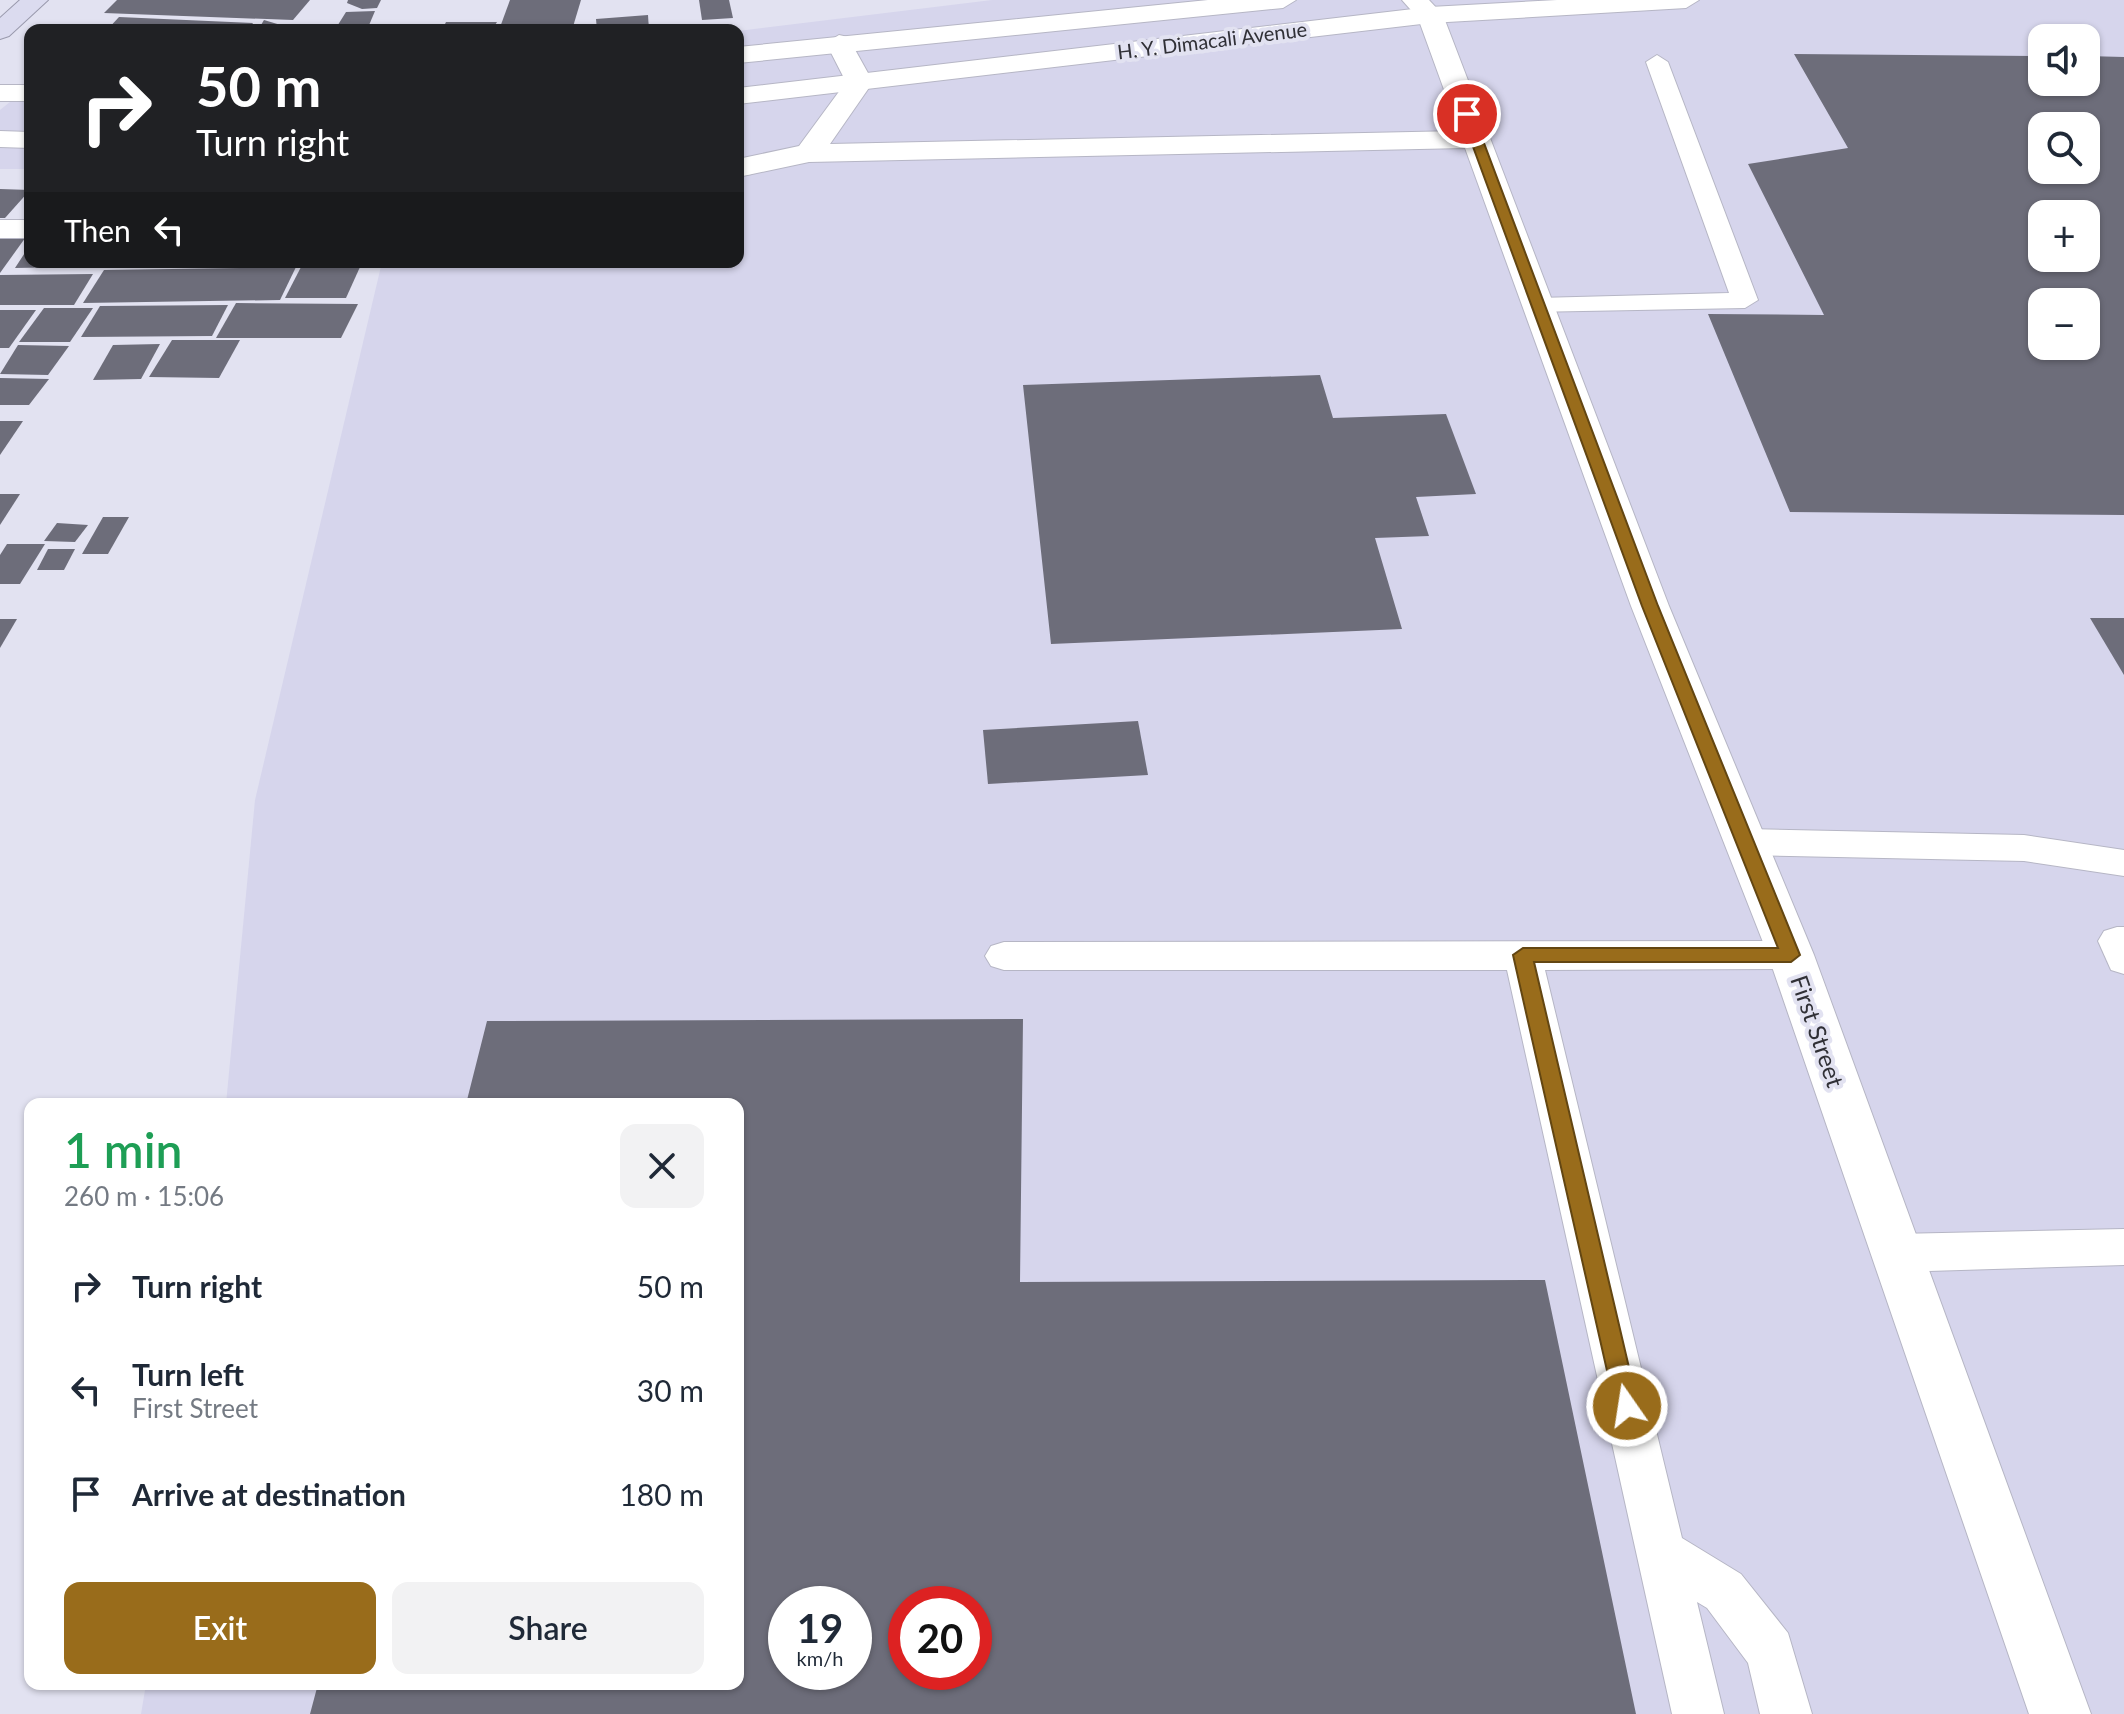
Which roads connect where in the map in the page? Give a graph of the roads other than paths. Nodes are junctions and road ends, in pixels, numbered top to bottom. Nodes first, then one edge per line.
1 (1283, 0) edge
2 (1686, 0) edge
3 (1423, 8) edge
4 (839, 43) junction
5 (744, 54) edge
6 (1657, 62) dead end
7 (860, 82) junction
8 (0, 93) edge
9 (24, 93) edge
10 (744, 95) edge
11 (0, 139) edge
12 (1477, 139) junction
13 (24, 140) edge
14 (809, 153) junction
15 (744, 167) edge
16 (0, 229) edge
17 (24, 229) edge
18 (1538, 306) junction
19 (1747, 842) junction
20 (2124, 863) edge
21 (2124, 941) edge
22 (1523, 955) junction
23 (1791, 955) junction
24 (1004, 956) dead end
25 (2124, 960) edge
26 (2124, 1247) edge
27 (1896, 1253) junction
28 (1661, 1553) junction
29 (1698, 1714) edge
30 (1786, 1714) edge
31 (2060, 1714) edge

1 - 4 street, H. Y. Dimacali Avenue
2 - 3 street, H. Y. Dimacali Avenue
3 - 7 street, H. Y. Dimacali Avenue
3 - 12 street, First Street
4 - 5 street, H. Y. Dimacali Avenue
4 - 7 street
6 - 18 lane
7 - 10 street, H. Y. Dimacali Avenue
7 - 14 street
8 - 9 street
11 - 13 street
12 - 14 street
12 - 18 street, First Street
14 - 15 street
16 - 17 street
18 - 19 street, First Street
19 - 20 lane
19 - 23 street, First Street
21 - 25 lane
22 - 23 lane
22 - 24 lane
22 - 28 lane
23 - 27 street, First Street
26 - 27 lane
27 - 31 street, First Street
28 - 29 lane
28 - 30 lane

